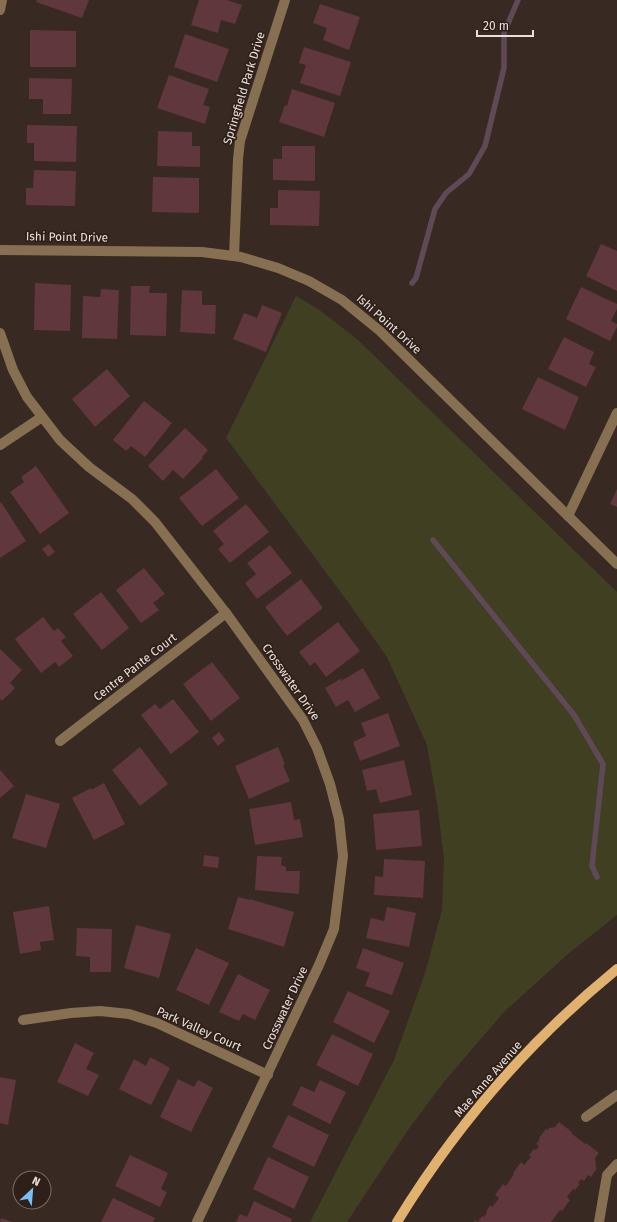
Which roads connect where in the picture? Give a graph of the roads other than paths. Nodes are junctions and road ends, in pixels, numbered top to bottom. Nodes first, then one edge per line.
1 (2, 0) edge
2 (285, 0) edge
3 (0, 10) edge
4 (0, 250) edge
5 (234, 256) junction
6 (0, 333) edge
7 (617, 413) edge
8 (42, 417) junction
9 (0, 445) edge
10 (568, 516) junction
11 (617, 564) edge
12 (226, 613) junction
13 (60, 741) dead end
14 (617, 969) edge
15 (23, 1020) dead end
16 (268, 1075) junction
17 (617, 1095) edge
18 (586, 1118) dead end
19 (617, 1164) edge
20 (197, 1222) edge
21 (397, 1222) edge
22 (599, 1222) edge

1 - 3 street
2 - 5 street, Springfield Park Drive
4 - 5 street, Ishi Point Drive
5 - 10 street, Ishi Point Drive
6 - 8 street, Crosswater Drive
7 - 10 street
8 - 9 street
8 - 12 street, Crosswater Drive
10 - 11 street, Ishi Point Drive
12 - 13 street, Centre Pante Court
12 - 16 street, Crosswater Drive
14 - 21 main road, Mae Anne Avenue
15 - 16 street, Park Valley Court
16 - 20 street, Crosswater Drive
17 - 18 street
19 - 22 street

